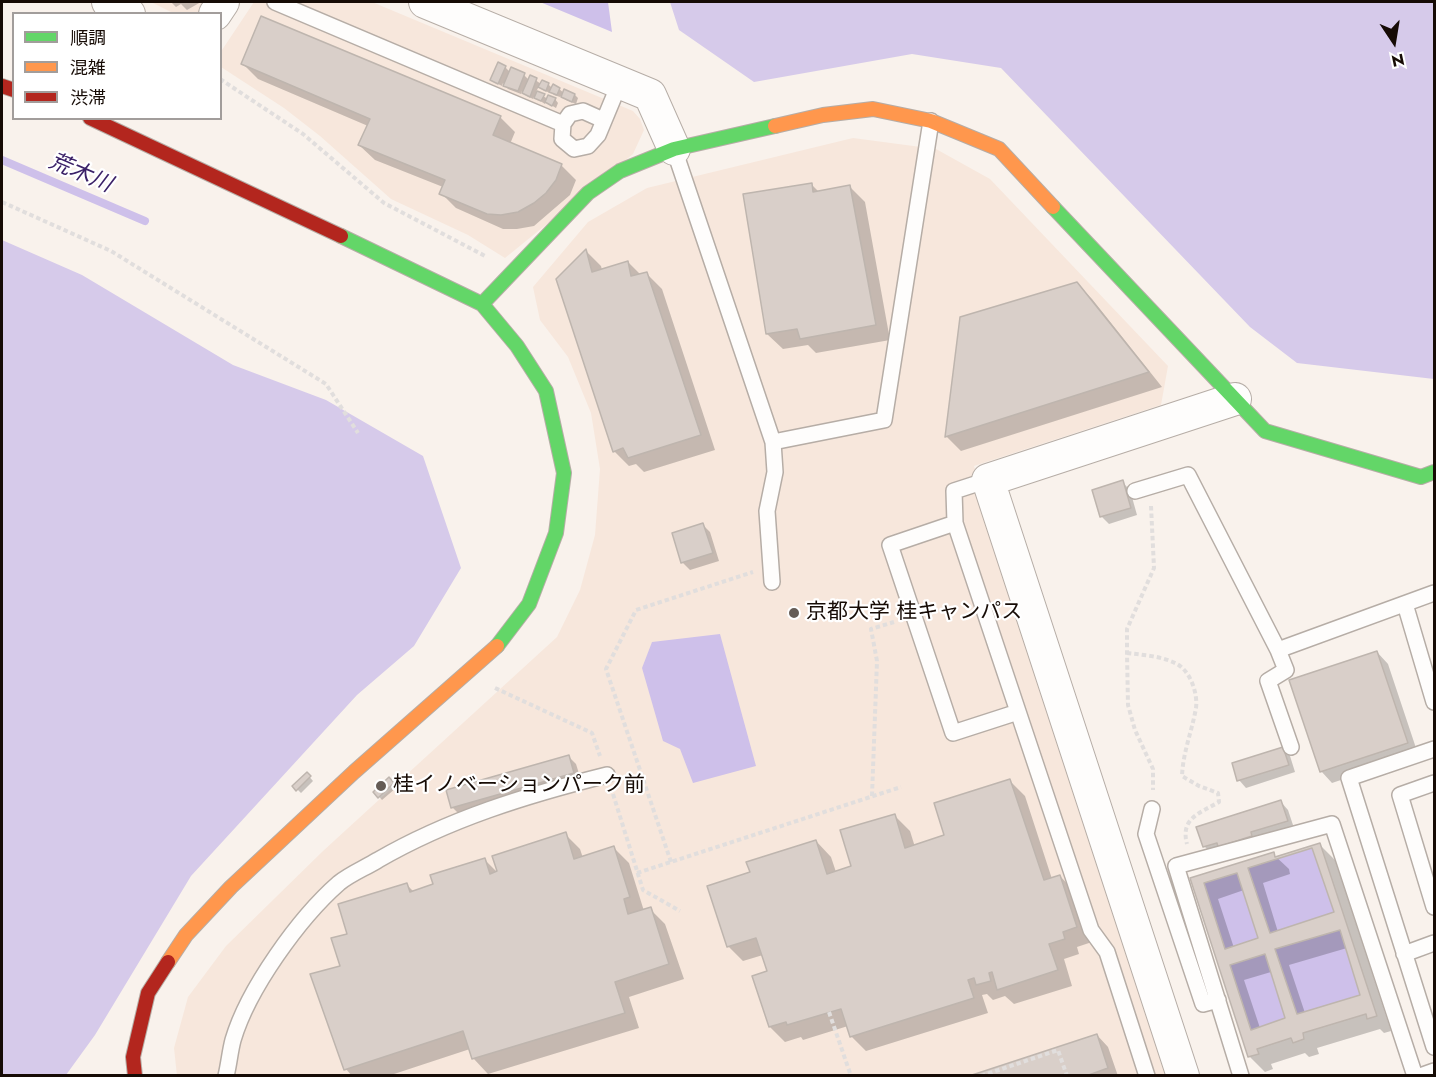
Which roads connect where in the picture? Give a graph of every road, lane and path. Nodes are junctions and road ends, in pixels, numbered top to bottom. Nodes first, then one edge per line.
1 (108, 2) edge
2 (275, 2) edge
3 (425, 2) edge
4 (126, 12) edge
5 (222, 80) edge
6 (620, 82) junction
7 (94, 120) edge
8 (603, 120) junction
9 (932, 121) junction
10 (563, 124) junction
11 (674, 149) junction
12 (2, 202) edge
13 (488, 258) dead end
14 (482, 304) junction
15 (1235, 399) junction
16 (358, 433) dead end
17 (773, 442) junction
18 (1434, 472) edge
19 (988, 480) junction
20 (1141, 489) joint
21 (955, 524) junction
22 (772, 574) joint
23 (1434, 593) edge
24 (1405, 604) junction
25 (914, 615) junction
26 (1278, 650) junction
27 (1127, 653) junction
28 (1434, 702) edge
29 (1018, 712) junction
30 (1291, 747) dead end
31 (1434, 749) edge
32 (607, 775) dead end
33 (1434, 783) edge
34 (901, 787) dead end
35 (872, 796) junction
36 (1152, 809) joint
37 (671, 862) junction
38 (1191, 862) junction
39 (637, 873) dead end
40 (1434, 907) edge
41 (1434, 943) edge
42 (1404, 954) junction
43 (1218, 1000) junction
44 (829, 1012) dead end
45 (1434, 1047) edge
46 (1434, 1071) edge
47 (135, 1076) edge
48 (226, 1076) edge
49 (851, 1076) edge
50 (981, 1076) edge
51 (1067, 1076) edge
52 (1147, 1076) edge
53 (1183, 1076) edge
54 (1241, 1076) edge
55 (1415, 1076) edge
56 (1420, 1076) edge

1 - 4 street
2 - 10 lane
3 - 6 street
5 - 13 path
6 - 8 lane
6 - 11 street
7 - 14 street
8 - 10 lane
8 - 10 lane
9 - 11 street
9 - 15 street
9 - 17 lane
11 - 14 street
11 - 17 lane
12 - 16 path
14 - 47 street
15 - 18 street
15 - 19 street
17 - 22 lane
19 - 21 lane
19 - 53 street
20 - 26 lane
20 - 27 path
21 - 25 lane
21 - 29 lane
22 - 37 path
23 - 24 lane
24 - 26 lane
24 - 28 lane
25 - 29 lane
25 - 35 path
26 - 30 lane
27 - 36 path
27 - 38 path
29 - 52 lane
31 - 42 lane
32 - 48 lane
33 - 40 lane
34 - 35 path
35 - 37 path
36 - 43 lane
37 - 39 path
38 - 43 lane
38 - 55 lane
41 - 42 lane
42 - 45 lane
43 - 54 lane
44 - 49 path
46 - 56 lane
50 - 51 path

